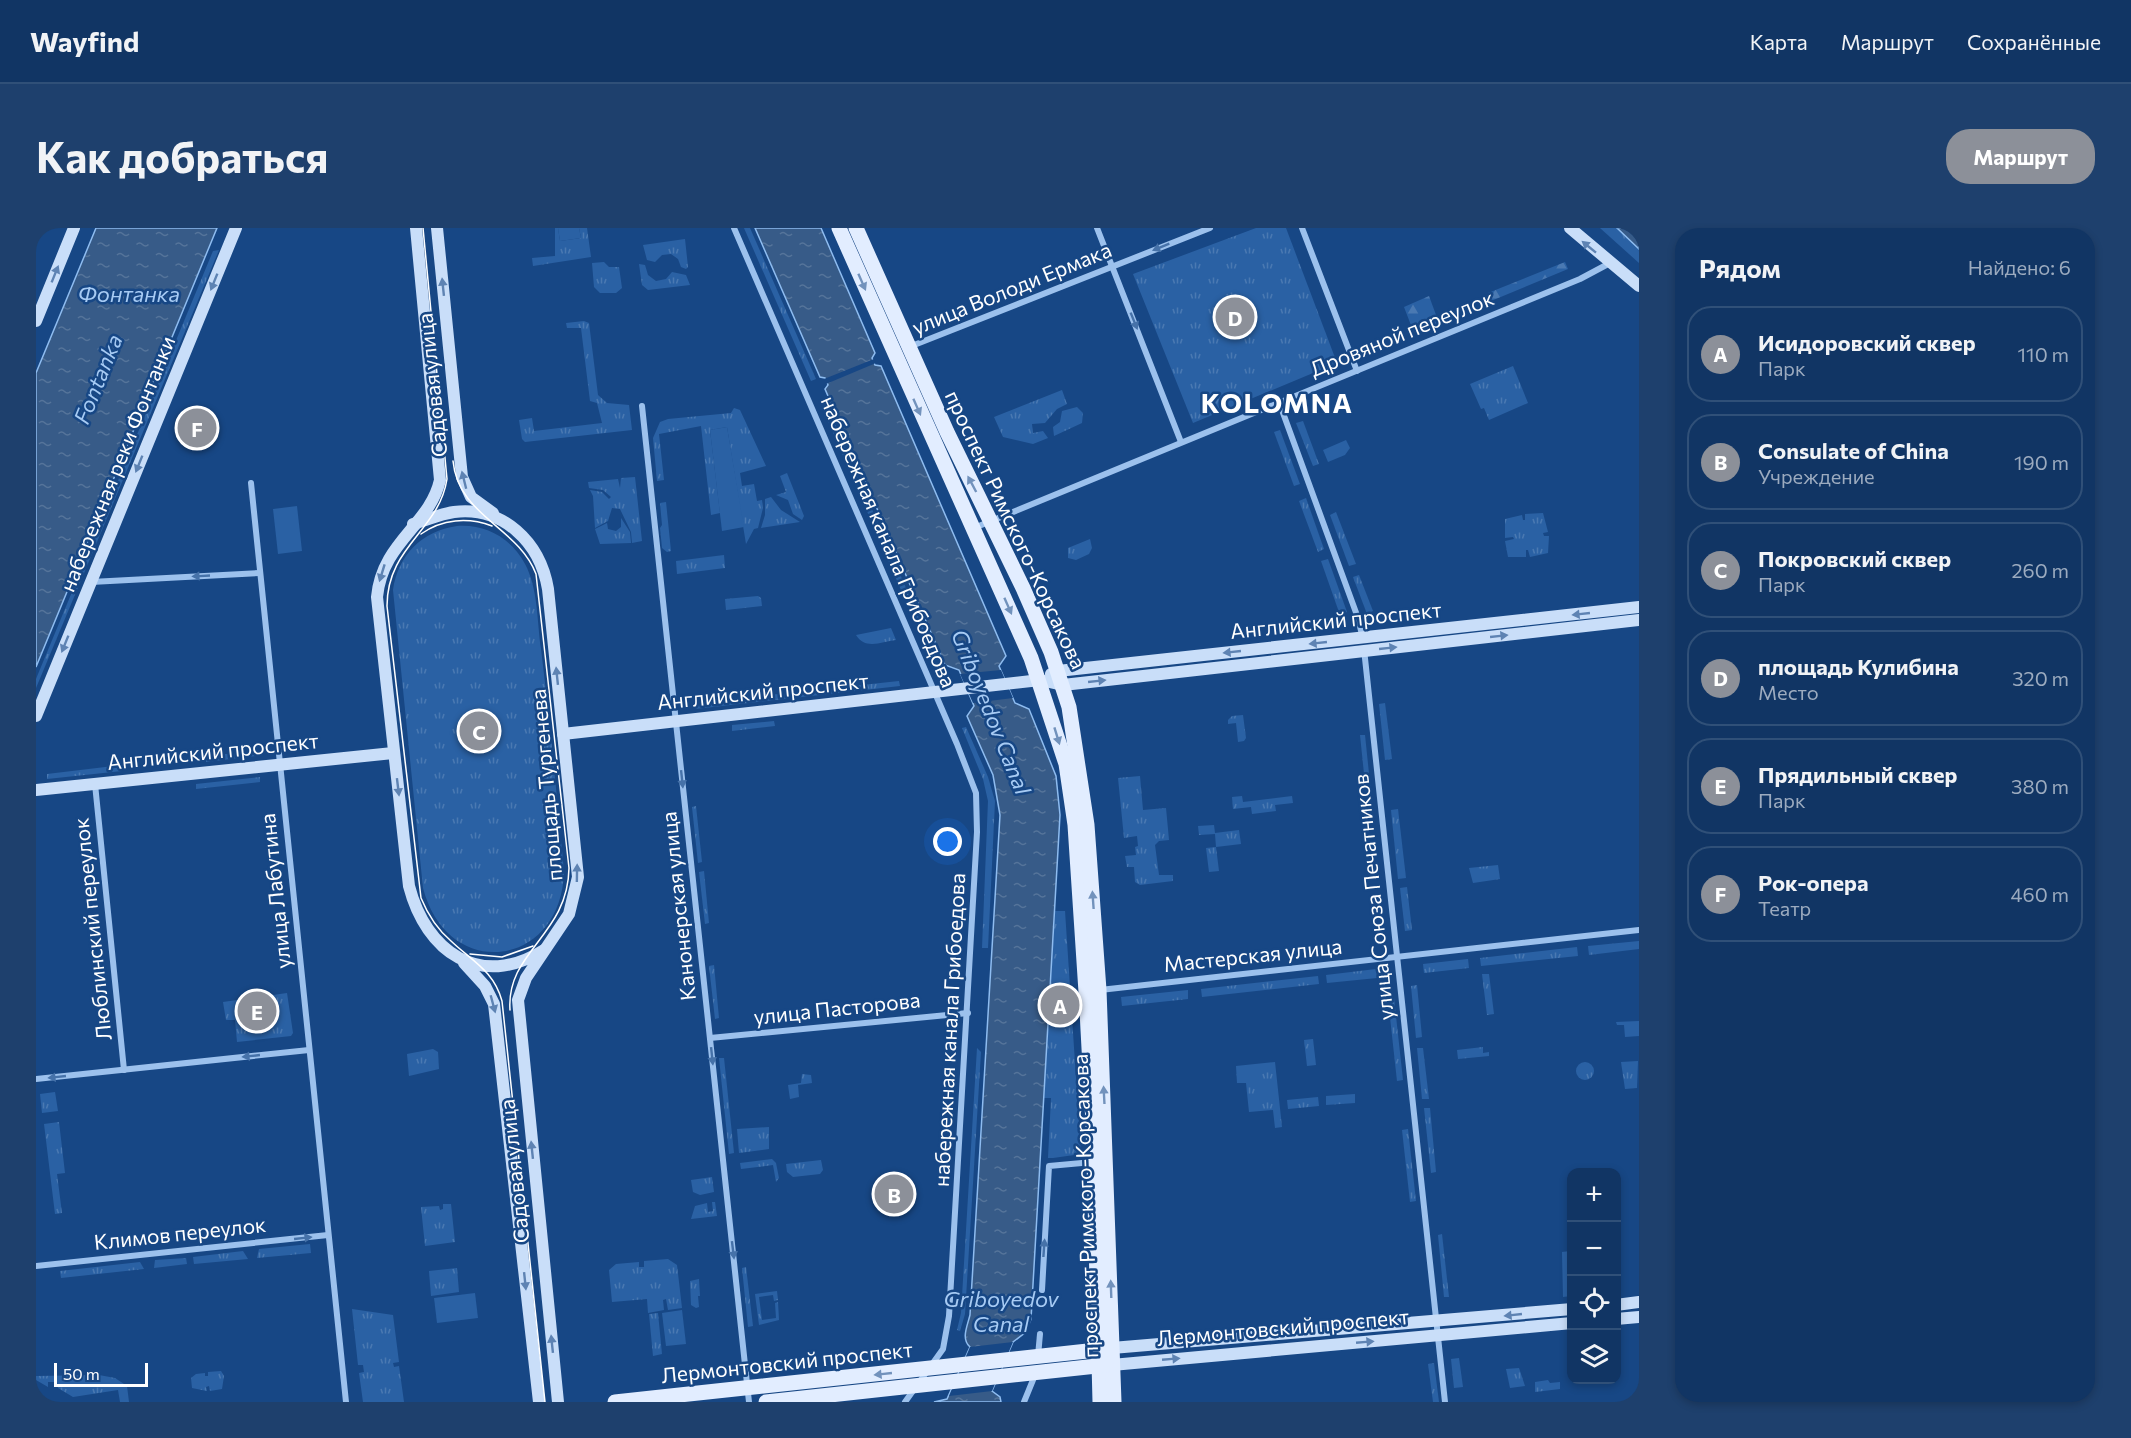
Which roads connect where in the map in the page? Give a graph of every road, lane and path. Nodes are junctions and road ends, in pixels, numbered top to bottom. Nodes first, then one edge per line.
1 (74, 228) edge
2 (236, 228) edge
3 (416, 228) edge
4 (437, 228) edge
5 (734, 228) edge
6 (839, 228) edge
7 (856, 228) edge
8 (1097, 228) edge
9 (1210, 228) edge
10 (1302, 228) edge
11 (1570, 228) edge
12 (1610, 263) junction
13 (1112, 267) junction
14 (1639, 286) edge
15 (36, 321) edge
16 (909, 347) junction
17 (893, 353) junction
18 (1357, 371) junction
19 (1279, 402) junction
20 (642, 406) dead end
21 (1181, 442) junction
22 (251, 483) dead end
23 (991, 520) junction
24 (504, 521) junction
25 (413, 524) junction
26 (973, 528) junction
27 (259, 573) junction
28 (91, 582) junction
29 (1639, 608) edge
30 (1639, 621) edge
31 (1362, 638) junction
32 (1364, 651) junction
33 (1061, 678) junction
34 (1040, 680) junction
35 (936, 693) junction
36 (36, 716) edge
37 (675, 721) junction
38 (563, 734) junction
39 (393, 753) junction
40 (280, 765) junction
41 (95, 784) junction
42 (36, 790) edge
43 (1639, 930) edge
44 (550, 946) junction
45 (1397, 957) junction
46 (459, 958) junction
47 (1092, 991) junction
48 (968, 1013) junction
49 (710, 1038) junction
50 (309, 1050) junction
51 (124, 1070) junction
52 (36, 1079) edge
53 (1094, 1162) junction
54 (328, 1235) junction
55 (36, 1266) edge
56 (1042, 1290) dead end
57 (1639, 1302) edge
58 (1621, 1304) edge
59 (1567, 1309) edge
60 (1639, 1317) edge
61 (1621, 1319) edge
62 (1437, 1322) junction
63 (1567, 1323) edge
64 (1040, 1334) dead end
65 (1438, 1336) junction
66 (1105, 1349) junction
67 (1038, 1356) junction
68 (1105, 1365) junction
69 (931, 1368) junction
70 (1036, 1372) junction
71 (917, 1386) junction
72 (748, 1395) edge
73 (346, 1402) edge
74 (538, 1402) edge
75 (558, 1402) edge
76 (615, 1402) edge
77 (765, 1402) edge
78 (905, 1402) edge
79 (1024, 1402) edge
80 (1100, 1402) edge
81 (1114, 1402) edge
82 (1445, 1402) edge

15 -> 1 street
2 -> 28 street, набережная реки Фонтанки
3 - 25 street, Садовая улица
24 -> 4 street, Садовая улица
5 - 35 street, набережная канала Грибоедова
6 -> 17 main road, проспект Римского-Корсакова
7 - 16 main road, проспект Римского-Корсакова
8 - 13 street
9 -> 13 street, улица Володи Ермака
10 - 18 street
12 -> 11 street
12 - 14 street
12 - 18 street, Дровяной переулок
13 - 16 street, улица Володи Ермака
13 -> 21 street
16 - 17 street, улица Володи Ермака
23 -> 16 main road, проспект Римского-Корсакова
17 -> 26 main road, проспект Римского-Корсакова
18 - 19 street, Дровяной переулок
19 - 21 street, Дровяной переулок
19 - 31 street, улица Союза Печатников
20 - 37 street, Канонерская улица
21 - 23 street, Дровяной переулок
22 - 27 street, улица Лабутина
23 - 26 street, Дровяной переулок
23 - 33 main road, проспект Римского-Корсакова
24 - 25 street, площадь Тургенева
38 -> 24 street, площадь Тургенева
25 -> 39 street
26 -> 34 main road, проспект Римского-Корсакова
27 -> 28 street
27 - 40 street, улица Лабутина
28 -> 36 street, набережная реки Фонтанки
29 -> 31 street, Английский проспект
32 -> 30 street, Английский проспект
31 - 32 street, улица Союза Печатников
31 -> 33 street, Английский проспект
33 -> 32 street, Английский проспект
32 - 45 street, улица Союза Печатников
33 - 34 street, Английский проспект
47 -> 33 main road, проспект Римского-Корсакова
34 - 35 street, Английский проспект
34 -> 47 main road, проспект Римского-Корсакова
35 - 37 street, Английский проспект
35 - 48 street, набережная канала Грибоедова
37 - 38 street, Английский проспект
37 -> 49 street, Канонерская улица
44 -> 38 street, площадь Тургенева
39 - 40 street, Английский проспект
39 -> 46 street
40 - 41 street, Английский проспект
40 - 50 street, улица Лабутина
41 - 42 street, Английский проспект
41 - 51 street, Люблинский переулок
43 - 45 street, Мастерская улица
44 - 46 street
75 -> 44 street, Садовая улица
45 - 47 street, Мастерская улица
45 - 62 street, улица Союза Печатников
46 -> 74 street, Садовая улица
47 - 53 main road, проспект Римского-Корсакова
66 -> 47 main road, проспект Римского-Корсакова
48 - 49 street, улица Пасторова
48 - 69 street, набережная канала Грибоедова
49 -> 72 street, Канонерская улица
50 -> 51 street
50 - 54 street, улица Лабутина
51 -> 52 street
56 -> 53 street
53 - 66 main road, проспект Римского-Корсакова
55 -> 54 street, Климов переулок
54 - 73 street, улица Лабутина
57 - 58 street
59 -> 62 street, Лермонтовский проспект
60 - 61 street
62 - 65 street, улица Союза Печатников
62 - 66 street, Лермонтовский проспект
63 - 65 street, Лермонтовский проспект
64 - 67 street
68 -> 65 street, Лермонтовский проспект
65 - 82 street, улица Союза Печатников
66 - 67 main road, Лермонтовский проспект
66 - 68 main road, проспект Римского-Корсакова
67 - 69 main road, Лермонтовский проспект
67 - 70 street
68 - 70 main road, Лермонтовский проспект
68 - 80 main road, проспект Римского-Корсакова
68 - 81 main road, проспект Римского-Корсакова
69 - 71 street, набережная канала Грибоедова
69 -> 72 main road, Лермонтовский проспект
70 - 71 main road, Лермонтовский проспект
70 - 79 street
71 - 77 main road, Лермонтовский проспект
71 - 78 street, набережная канала Грибоедова
72 - 76 main road, Лермонтовский проспект

